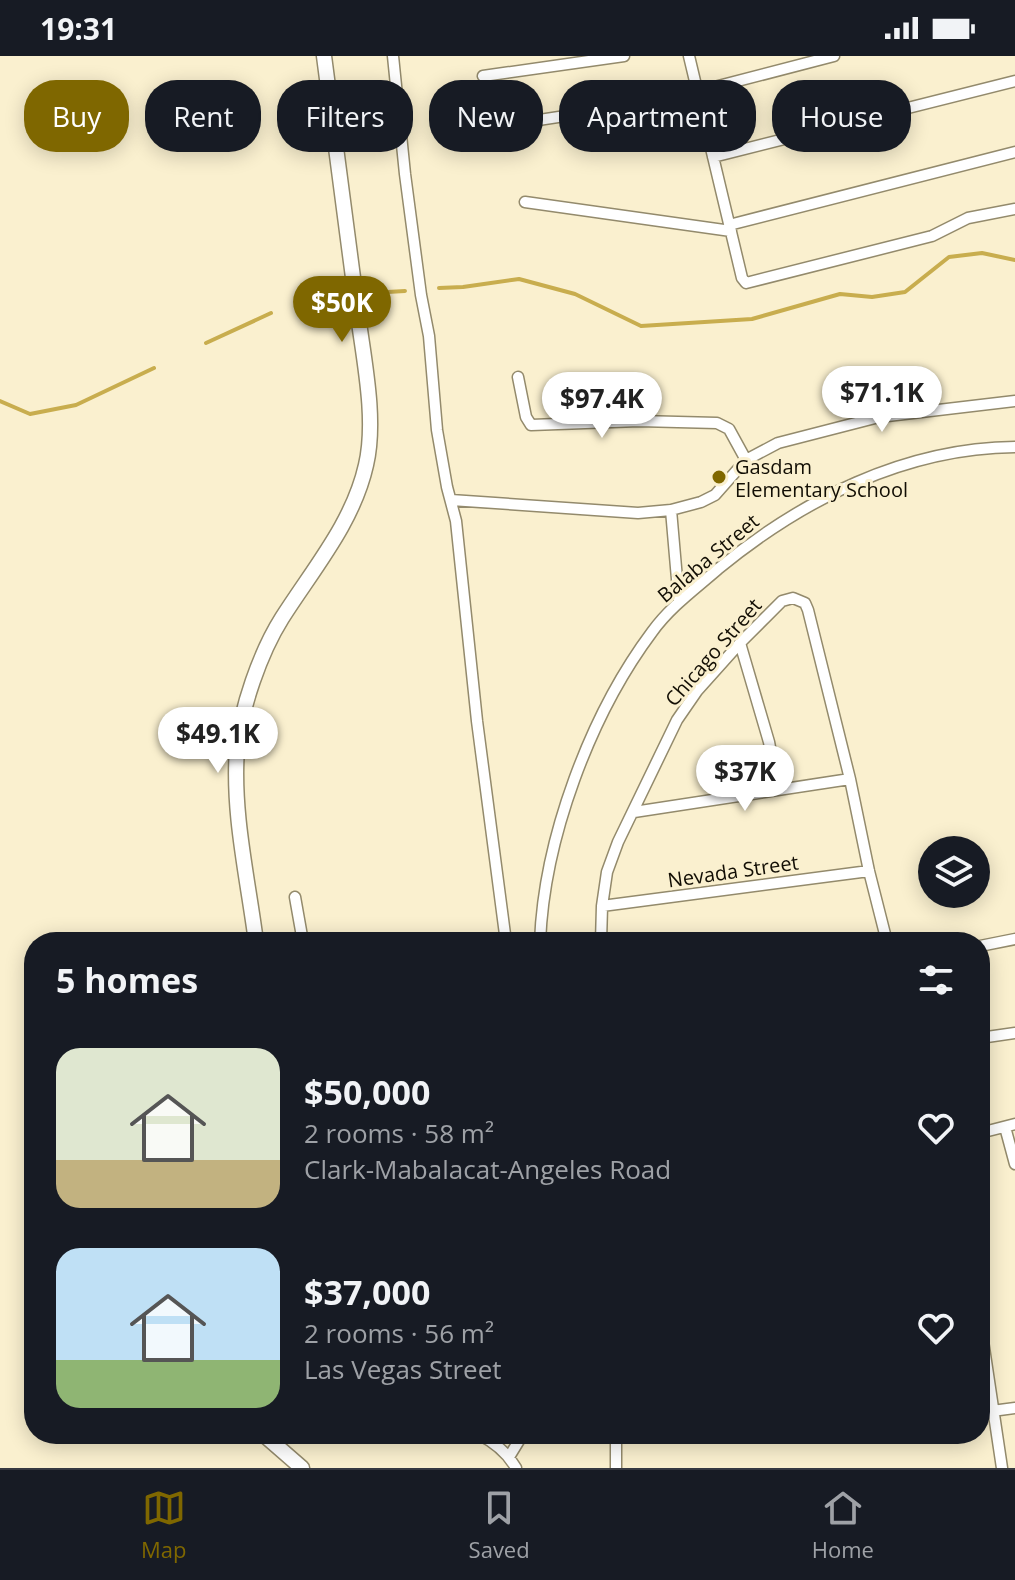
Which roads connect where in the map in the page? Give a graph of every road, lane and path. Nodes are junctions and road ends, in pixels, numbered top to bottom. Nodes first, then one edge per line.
1 (324, 56) edge
2 (393, 56) edge
3 (624, 56) edge
4 (689, 56) edge
5 (834, 56) edge
6 (483, 76) dead end
7 (696, 80) edge
8 (741, 80) edge
9 (1015, 81) edge
10 (712, 152) edge
11 (1015, 152) edge
12 (713, 157) junction
13 (525, 202) dead end
14 (1015, 209) edge
15 (730, 228) junction
16 (518, 377) dead end
17 (1015, 401) edge
18 (1015, 447) edge
19 (746, 460) junction
20 (451, 500) junction
21 (671, 510) junction
22 (679, 602) junction
23 (740, 643) junction
24 (850, 779) junction
25 (778, 790) junction
26 (634, 812) junction
27 (869, 871) junction
28 (295, 897) dead end
29 (602, 906) junction
30 (255, 932) edge
31 (301, 932) edge
32 (504, 932) edge
33 (540, 932) edge
34 (601, 932) edge
35 (884, 932) edge
36 (1015, 939) edge
37 (990, 944) edge
38 (1015, 1033) edge
39 (990, 1037) edge
40 (1010, 1126) edge
41 (990, 1131) edge
42 (1015, 1164) edge
43 (990, 1396) edge
44 (1015, 1408) edge
45 (992, 1411) junction
46 (274, 1444) edge
47 (496, 1444) edge
48 (517, 1444) edge
49 (616, 1444) edge
50 (509, 1457) junction
51 (302, 1468) edge
52 (516, 1468) edge
53 (616, 1468) edge
54 (1002, 1468) edge

1 - 30 main road
2 - 20 street
3 - 6 street
4 - 7 street
5 - 8 street
9 - 12 street
10 - 12 street
11 - 15 street
12 - 15 street
13 - 15 street
14 - 15 street
16 - 19 street
17 - 19 street
18 - 22 street, Balaba Street
19 - 21 street
20 - 21 street
20 - 32 street
21 - 22 street
22 - 33 street, Balaba Street
23 - 24 street, Chicago Street
23 - 25 street
23 - 26 street, Chicago Street
24 - 25 street
24 - 27 street, Chicago Street
25 - 26 street
26 - 29 street, Chicago Street
27 - 29 street, Nevada Street
27 - 35 street, Chicago Street
28 - 31 street
29 - 34 street, Chicago Street
36 - 37 street
38 - 39 street
40 - 41 street
40 - 42 street
43 - 45 street
44 - 45 street
45 - 54 street
46 - 51 main road
47 - 50 street
48 - 50 street
49 - 53 street
50 - 52 street

